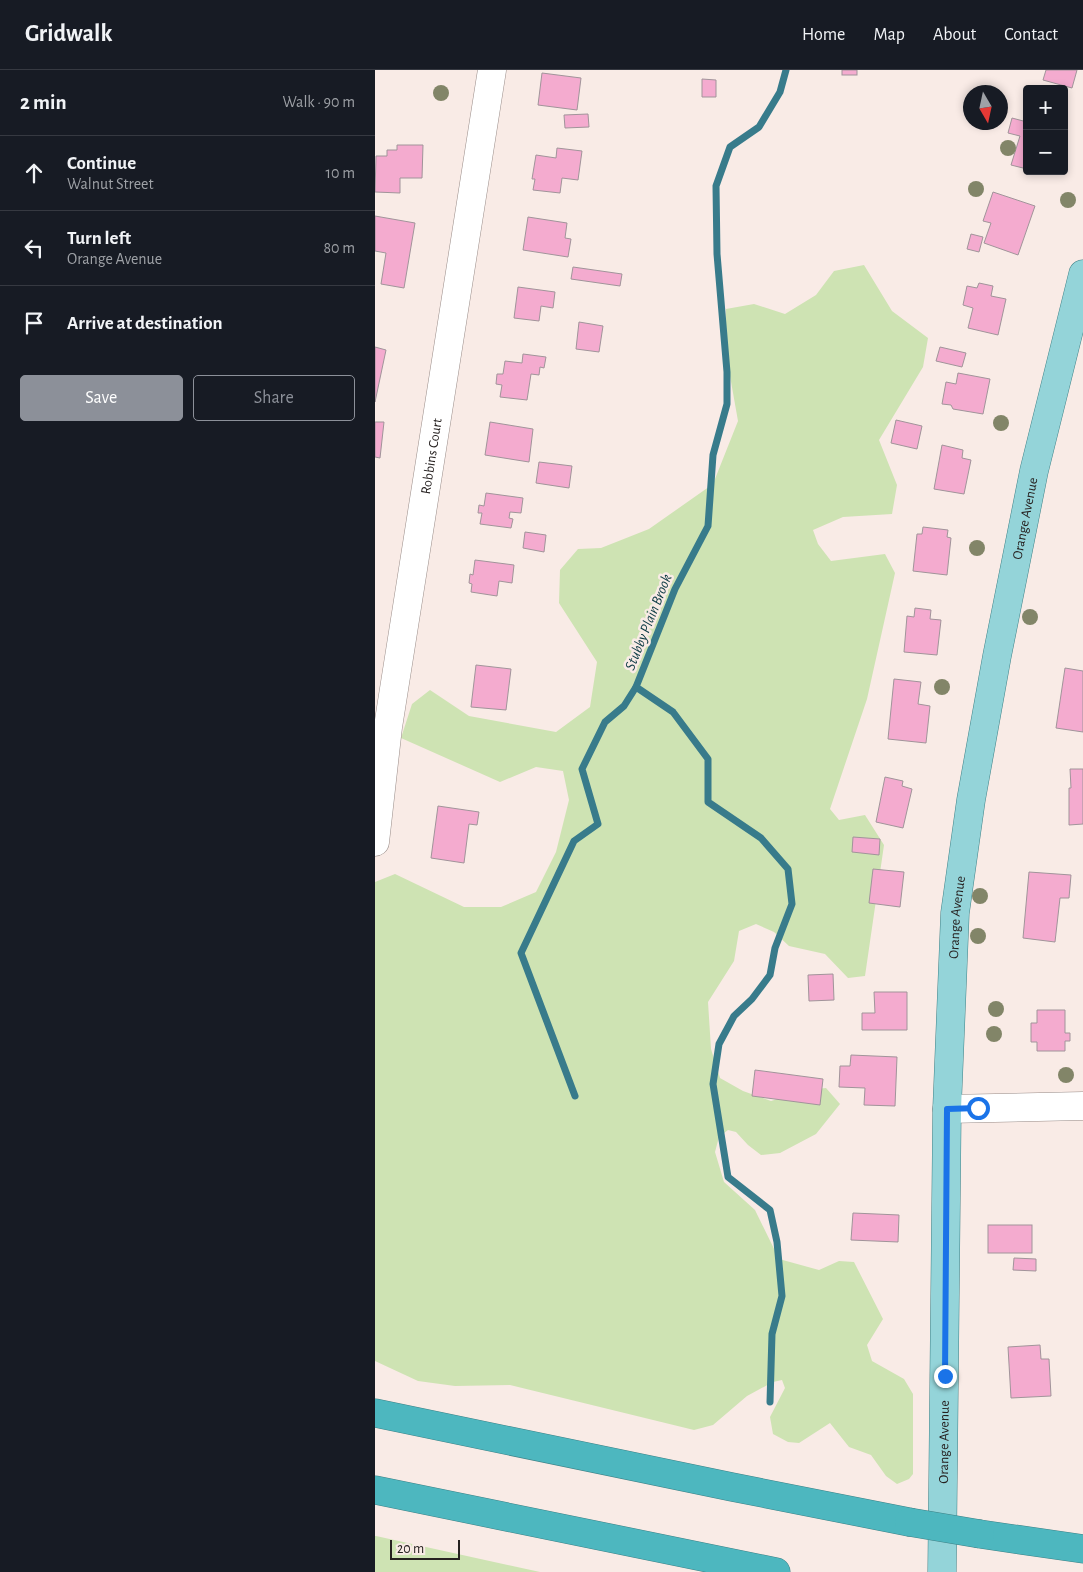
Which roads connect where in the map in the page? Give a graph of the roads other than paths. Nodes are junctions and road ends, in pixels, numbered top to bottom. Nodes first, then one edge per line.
1 (492, 70) edge
2 (1083, 274) edge
3 (375, 842) edge
4 (1083, 1106) edge
5 (947, 1109) junction
6 (375, 1414) edge
7 (375, 1490) edge
8 (1083, 1549) edge
9 (776, 1572) edge
10 (942, 1572) edge

1 - 3 street, Robbins Court
2 - 5 main road, Orange Avenue
4 - 5 street
5 - 10 main road, Orange Avenue
6 - 8 highway, bridge
7 - 9 highway

